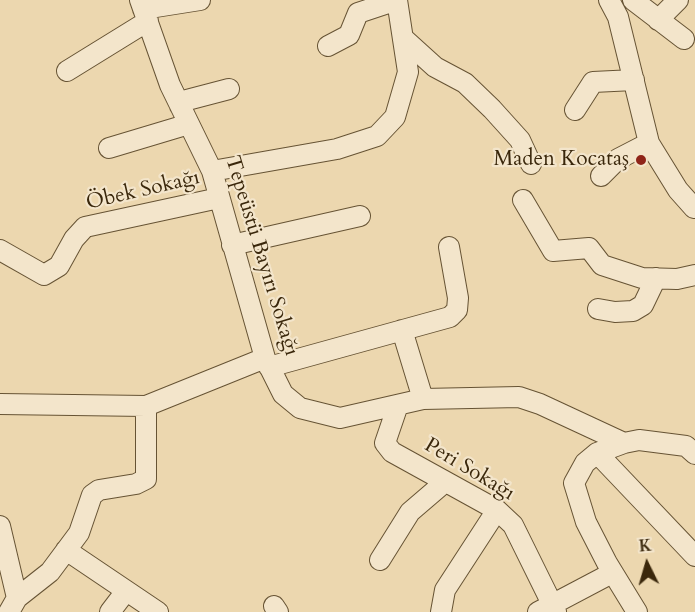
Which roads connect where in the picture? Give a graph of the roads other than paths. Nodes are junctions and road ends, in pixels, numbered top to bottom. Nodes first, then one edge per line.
1 (200, 0) edge
2 (397, 0) edge
3 (609, 0) edge
4 (633, 0) edge
5 (678, 0) edge
6 (144, 10) edge
7 (658, 20) junction
8 (403, 38) junction
9 (684, 39) dead end
10 (328, 46) dead end
11 (67, 71) dead end
12 (634, 80) junction
13 (229, 89) dead end
14 (180, 106) junction
15 (575, 110) dead end
16 (189, 124) junction
17 (649, 143) junction
18 (109, 148) dead end
19 (531, 164) dead end
20 (212, 171) junction
21 (601, 177) dead end
22 (219, 198) junction
23 (523, 200) dead end
24 (695, 209) edge
25 (360, 216) dead end
26 (232, 245) junction
27 (449, 247) dead end
28 (0, 250) edge
29 (695, 275) edge
30 (656, 278) junction
31 (598, 309) dead end
32 (402, 330) junction
33 (267, 362) junction
34 (423, 399) junction
35 (0, 404) edge
36 (398, 405) junction
37 (146, 406) junction
38 (624, 443) junction
39 (597, 453) junction
40 (695, 454) edge
41 (445, 482) junction
42 (497, 510) junction
43 (0, 526) edge
44 (66, 550) junction
45 (695, 556) edge
46 (380, 561) dead end
47 (612, 573) junction
48 (126, 591) junction
49 (13, 605) edge
50 (548, 610) edge
51 (110, 612) edge
52 (158, 612) edge
53 (441, 612) edge
54 (638, 612) edge

1 - 6 street
2 - 8 street
2 - 10 street
3 - 12 street
4 - 7 street
5 - 7 street
6 - 11 street
6 - 14 street, Tepeüstü Bayırı Sokağı
7 - 9 street
8 - 19 street
8 - 20 street
12 - 15 street
12 - 17 street
13 - 14 street
14 - 16 street, Tepeüstü Bayırı Sokağı
16 - 18 street
16 - 20 street, Tepeüstü Bayırı Sokağı
17 - 21 street
17 - 24 street
20 - 22 street, Tepeüstü Bayırı Sokağı
22 - 26 street, Tepeüstü Bayırı Sokağı
22 - 28 street, Öbek Sokağı
23 - 30 street
25 - 26 street
26 - 33 street, Tepeüstü Bayırı Sokağı
27 - 32 street
29 - 30 street
30 - 31 street
32 - 33 street
32 - 34 street
33 - 36 street, Tepeüstü Bayırı Sokağı
33 - 37 street
34 - 36 street, Tepeüstü Bayırı Sokağı
34 - 38 street, Tepeüstü Bayırı Sokağı
35 - 37 street
36 - 41 street, Peri Sokağı
37 - 44 street
38 - 39 street
38 - 40 street
39 - 45 street
39 - 47 street
41 - 42 street, Peri Sokağı
41 - 46 street
42 - 50 street, Peri Sokağı
42 - 53 street
43 - 49 street
44 - 48 street
44 - 49 street
47 - 50 street
47 - 54 street
48 - 51 street
48 - 52 street

